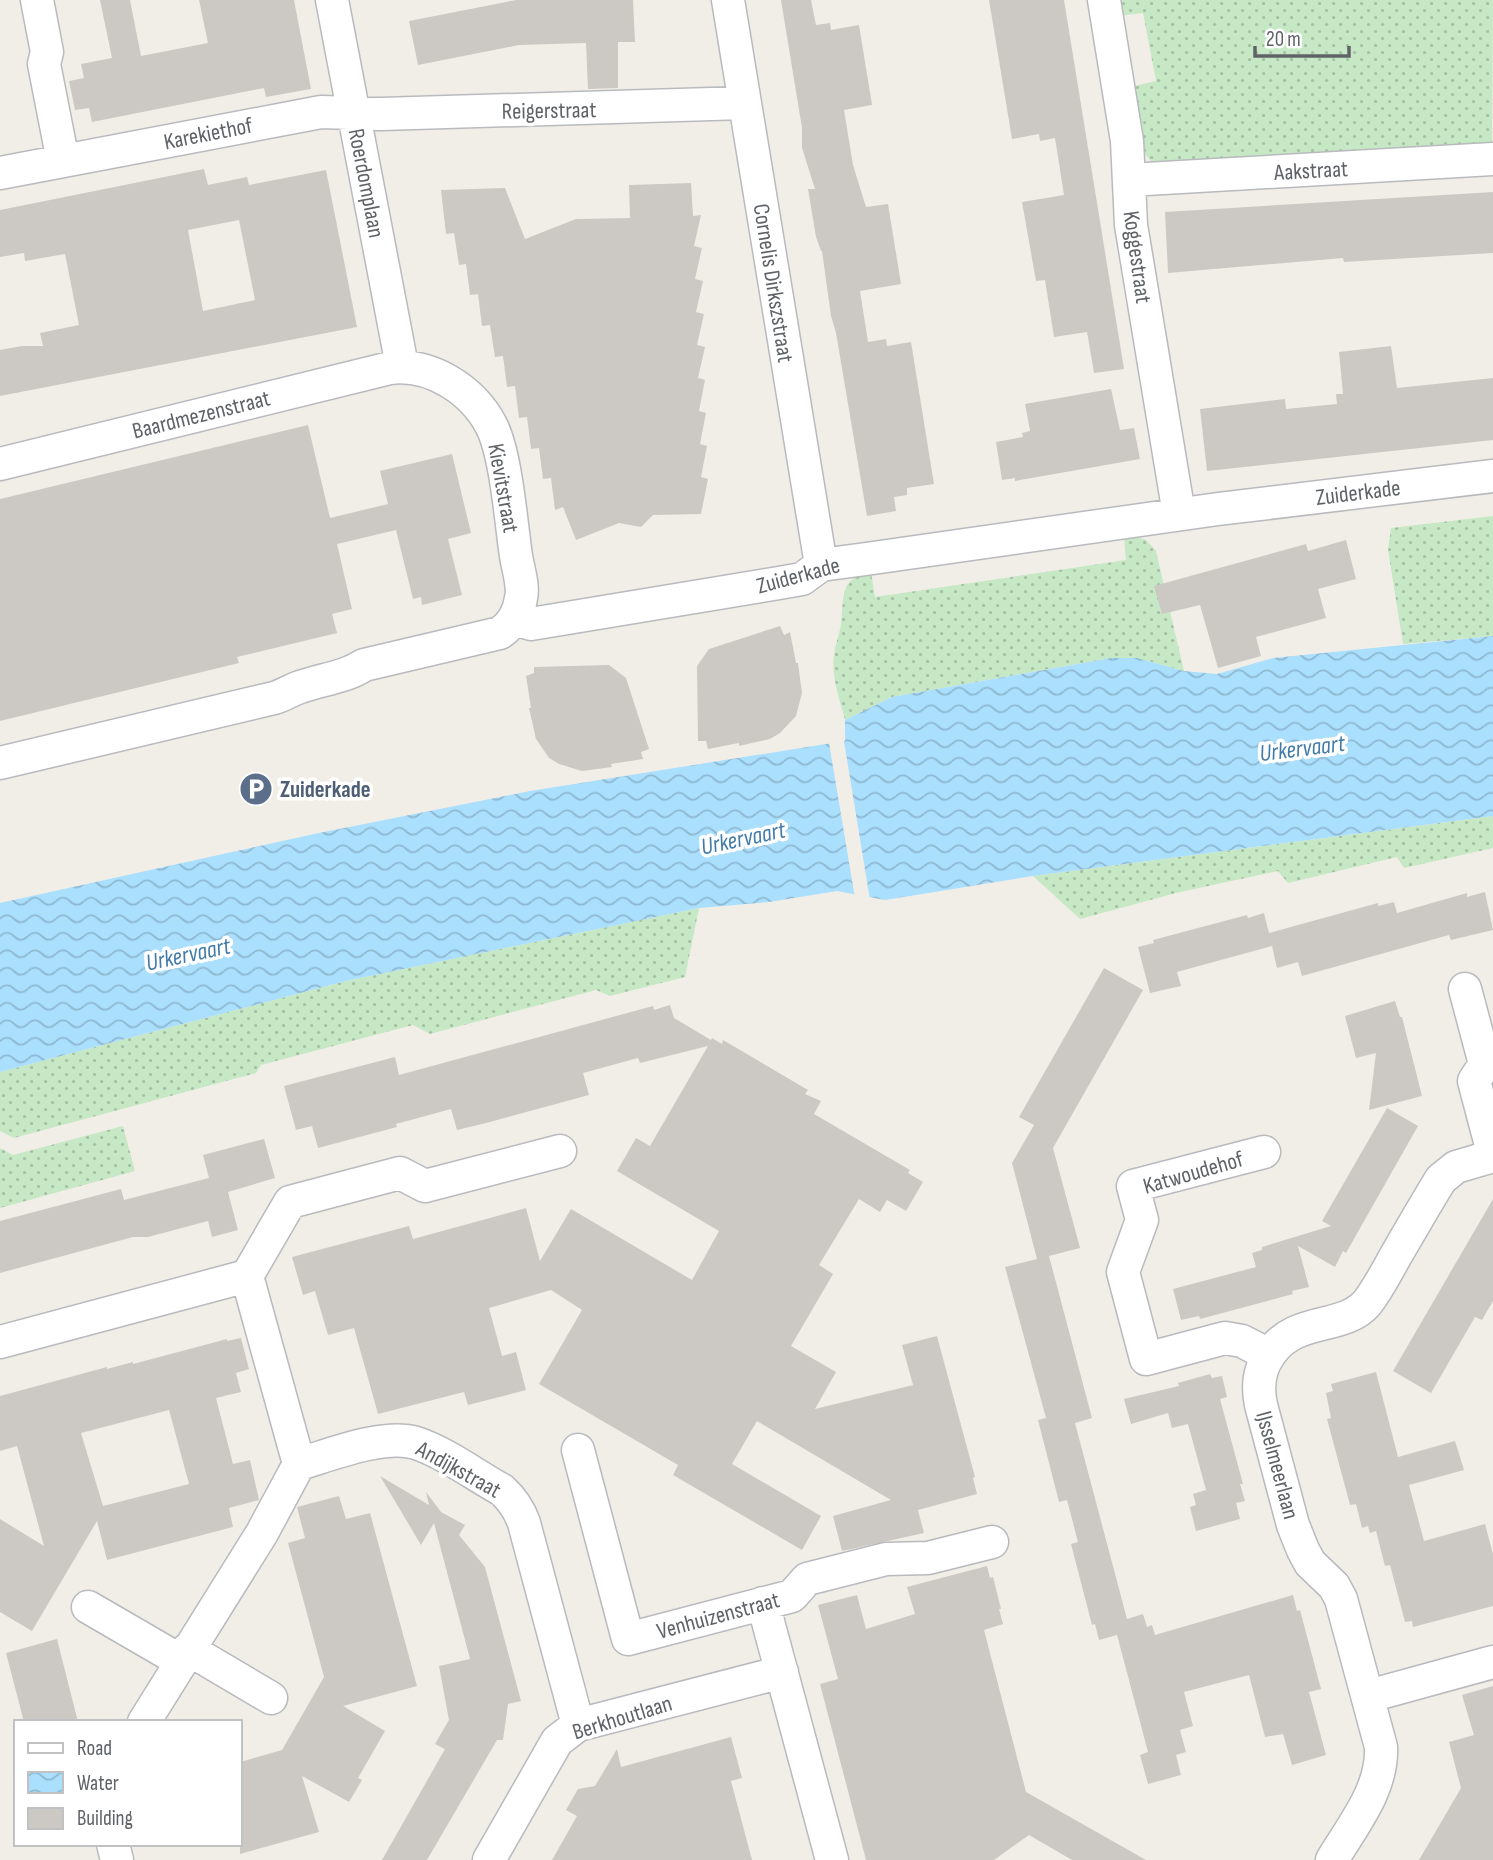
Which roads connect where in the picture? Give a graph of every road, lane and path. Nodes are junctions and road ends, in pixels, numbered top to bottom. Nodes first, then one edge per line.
1 (37, 0) edge
2 (332, 0) edge
3 (727, 0) edge
4 (1104, 0) edge
5 (744, 103) junction
6 (353, 113) junction
7 (1493, 159) edge
8 (63, 161) junction
9 (0, 173) edge
10 (1129, 180) junction
11 (402, 366) junction
12 (0, 464) edge
13 (1493, 476) edge
14 (1179, 514) junction
15 (821, 565) junction
16 (514, 619) junction
17 (0, 763) edge
18 (1465, 989) dead end
19 (560, 1151) dead end
20 (1264, 1153) dead end
21 (1493, 1154) edge
22 (247, 1276) junction
23 (0, 1342) edge
24 (1269, 1355) junction
25 (579, 1450) dead end
26 (299, 1464) junction
27 (992, 1542) dead end
28 (764, 1603) junction
29 (88, 1607) dead end
30 (185, 1655) junction
31 (1493, 1662) edge
32 (782, 1672) junction
33 (1369, 1696) junction
34 (271, 1698) dead end
35 (145, 1720) edge
36 (579, 1725) junction
37 (489, 1860) edge
38 (832, 1860) edge
39 (1332, 1860) edge

1 - 8 street
2 - 6 street, Roerdomplaan
3 - 5 street, Cornelis Dirkszstraat
4 - 10 street, Koggestraat
5 - 6 street, Reigerstraat
5 - 15 street, Cornelis Dirkszstraat
6 - 8 street, Karekiethof
6 - 11 street, Roerdomplaan
7 - 10 street, Aakstraat
8 - 9 street, Karekiethof
10 - 14 street, Koggestraat
11 - 12 street, Baardmezenstraat
11 - 16 street, Kievitstraat
13 - 14 street, Zuiderkade
14 - 15 street, Zuiderkade
15 - 16 street, Zuiderkade
16 - 17 street
18 - 21 street
19 - 22 street
20 - 24 street, Katwoudehof
21 - 24 street
22 - 23 street
22 - 26 street
24 - 33 street, IJsselmeerlaan
25 - 28 street, Venhuizenstraat
26 - 30 street
26 - 36 street, Andijkstraat
27 - 28 street, Venhuizenstraat
28 - 32 street
29 - 30 street
30 - 34 street
30 - 35 street
31 - 33 street
32 - 36 street, Berkhoutlaan
32 - 38 street
33 - 39 street, IJsselmeerlaan
36 - 37 street, Berkhoutlaan

